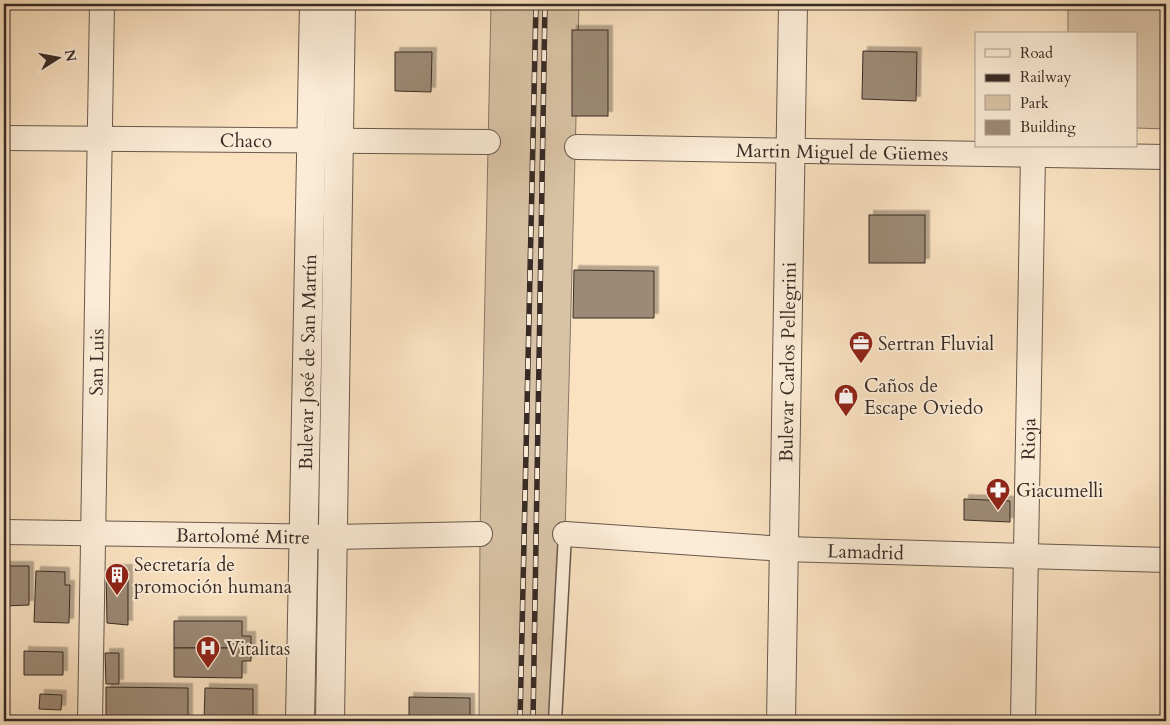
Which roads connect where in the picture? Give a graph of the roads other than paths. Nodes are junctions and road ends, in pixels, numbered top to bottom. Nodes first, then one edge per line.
1 (102, 4) edge
2 (314, 4) edge
3 (341, 4) edge
4 (793, 4) edge
5 (4, 138) edge
6 (98, 140) junction
7 (311, 142) junction
8 (339, 142) junction
9 (488, 142) dead end
10 (577, 147) dead end
11 (790, 151) junction
12 (1033, 155) junction
13 (1166, 158) edge
14 (4, 532) edge
15 (93, 533) junction
16 (480, 534) dead end
17 (565, 534) joint
18 (304, 537) junction
19 (333, 537) junction
20 (784, 549) junction
21 (1026, 556) junction
22 (1166, 560) edge
23 (90, 721) edge
24 (300, 721) edge
25 (330, 721) edge
26 (555, 721) edge
27 (782, 721) edge
28 (1023, 721) edge

1 - 6 street, San Luis
2 - 7 street, Bulevar José de San Martín
3 - 8 street, Bulevar José de San Martín
4 - 11 street, Bulevar Carlos Pellegrini
5 - 6 street, Chaco
6 - 7 street, Chaco
6 - 15 street, San Luis
7 - 8 street, Chaco
7 - 18 street, Bulevar José de San Martín
8 - 9 street, Chaco
8 - 19 street, Bulevar José de San Martín
10 - 11 street, Martin Miguel de Güemes
11 - 12 street, Martin Miguel de Güemes
11 - 20 street, Bulevar Carlos Pellegrini
12 - 13 street, Martin Miguel de Güemes
12 - 21 street, Rioja
14 - 15 street, Bartolomé Mitre
15 - 18 street, Bartolomé Mitre
15 - 23 street, San Luis
16 - 19 street, Bartolomé Mitre
17 - 20 street, Lamadrid
17 - 26 lane
18 - 19 street, Bartolomé Mitre
18 - 24 street, Bulevar José de San Martín
19 - 25 street, Bulevar José de San Martín
20 - 21 street, Lamadrid
20 - 27 street, Bulevar Carlos Pellegrini
21 - 22 street, Lamadrid
21 - 28 street, Rioja

